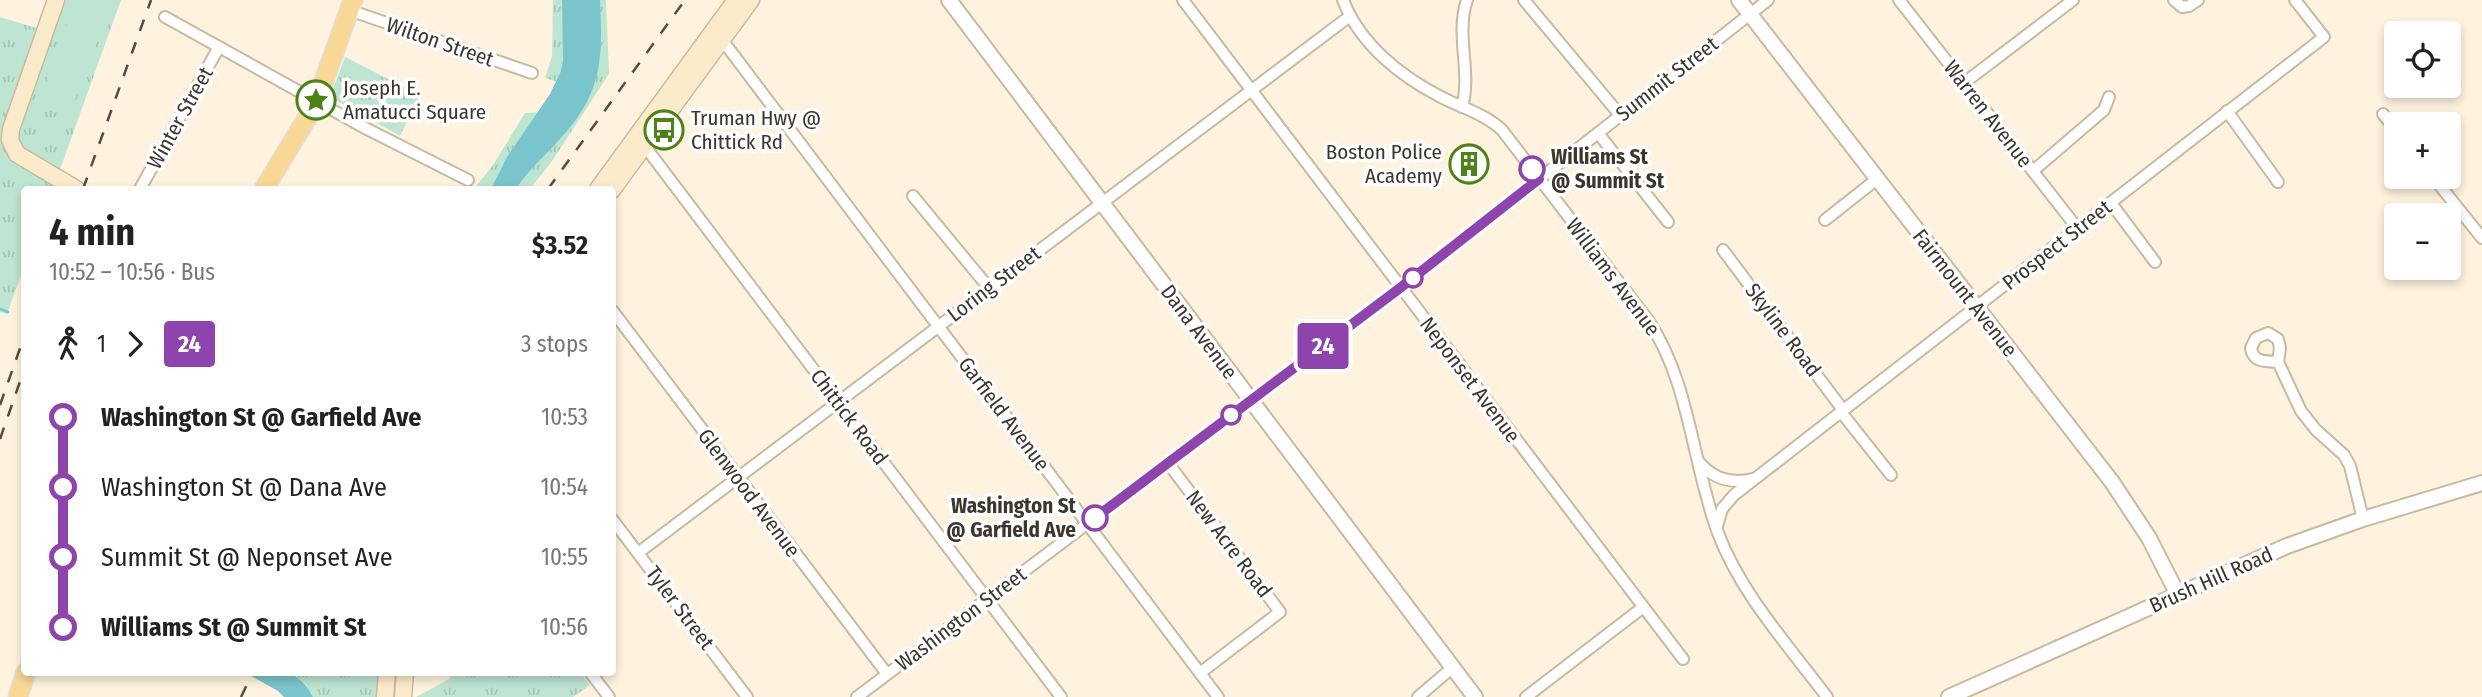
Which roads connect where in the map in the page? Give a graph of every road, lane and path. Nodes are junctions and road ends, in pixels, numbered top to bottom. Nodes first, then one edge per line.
1 (56, 0) edge
2 (736, 0) edge
3 (751, 0) edge
4 (949, 0) edge
5 (1183, 0) edge
6 (1343, 0) edge
7 (1467, 0) edge
8 (1524, 0) edge
9 (1739, 0) edge
10 (1768, 0) edge
11 (1899, 0) edge
12 (2073, 0) edge
13 (2174, 0) edge
14 (2198, 0) edge
15 (2295, 0) edge
16 (351, 5) edge
17 (1750, 14) junction
18 (1350, 16) junction
19 (164, 17) dead end
20 (717, 35) junction
21 (219, 47) junction
22 (532, 73) dead end
23 (1964, 83) junction
24 (1251, 90) junction
25 (2109, 97) dead end
26 (316, 100) junction
27 (1462, 107) junction
28 (2227, 111) junction
29 (1620, 115) junction
30 (1598, 133) junction
31 (640, 142) junction
32 (2032, 171) junction
33 (1539, 179) junction
34 (1877, 179) junction
35 (468, 180) dead end
36 (2278, 182) dead end
37 (71, 186) edge
38 (142, 186) edge
39 (266, 186) edge
40 (601, 186) edge
41 (614, 186) edge
42 (2443, 189) edge
43 (913, 196) dead end
44 (1102, 202) junction
45 (2111, 203) junction
46 (1825, 220) dead end
47 (1668, 222) dead end
48 (2078, 229) junction
49 (2482, 238) edge
50 (1723, 250) dead end
51 (2155, 262) dead end
52 (989, 288) junction
53 (1400, 288) junction
54 (1976, 307) junction
55 (616, 315) edge
56 (938, 326) junction
57 (2278, 362) dead end
58 (1250, 401) junction
59 (837, 402) junction
60 (1842, 411) junction
61 (1695, 456) junction
62 (1168, 463) junction
63 (1891, 475) dead end
64 (737, 478) junction
65 (1756, 478) junction
66 (2482, 483) edge
67 (2363, 519) junction
68 (1087, 523) junction
69 (616, 524) edge
70 (1717, 530) junction
71 (638, 553) junction
72 (2178, 595) junction
73 (986, 600) junction
74 (1642, 608) junction
75 (1683, 659) dead end
76 (1452, 668) junction
77 (1200, 673) junction
78 (887, 674) junction
79 (25, 676) edge
80 (387, 676) edge
81 (405, 676) edge
82 (593, 676) edge
83 (18, 697) edge
84 (385, 697) edge
85 (403, 697) edge
86 (609, 697) edge
87 (747, 697) edge
88 (857, 697) edge
89 (1061, 697) edge
90 (1218, 697) edge
91 (1418, 697) edge
92 (1475, 697) edge
93 (1526, 697) edge
94 (1827, 697) edge
95 (1948, 697) edge

1 - 37 main road
2 - 20 main road
3 - 20 main road
4 - 44 street, Dana Avenue
5 - 24 street, Neponset Avenue
6 - 18 street, Williams Avenue
7 - 27 street
8 - 29 street
9 - 17 street, Fairmount Avenue
10 - 17 street, Summit Street
11 - 23 street, Warren Avenue
12 - 23 street
13 - 14 street
15 - 28 street, Prospect Street
16 - 22 street, Wilton Street
16 - 26 main road
17 - 29 street, Summit Street
17 - 34 street, Fairmount Avenue
18 - 24 street, Loring Street
18 - 27 street, Williams Avenue
19 - 21 street
20 - 31 main road
20 - 56 street, Garfield Avenue
21 - 26 street
21 - 38 street, Winter Street
23 - 32 street, Warren Avenue
24 - 44 street, Loring Street
24 - 53 street, Neponset Avenue
25 - 32 street
26 - 35 street
26 - 39 main road
27 - 33 street, Williams Avenue
28 - 36 street
28 - 45 street, Prospect Street
29 - 30 street, Summit Street
30 - 33 street, Summit Street
30 - 47 street
31 - 40 main road
31 - 41 main road
31 - 59 street, Chittick Road
32 - 48 street, Warren Avenue
33 - 53 street, Summit Street
33 - 61 street, Williams Avenue
34 - 46 street
34 - 54 street, Fairmount Avenue
42 - 49 street
43 - 52 street
44 - 52 street, Loring Street
44 - 58 street, Dana Avenue
45 - 48 street, Prospect Street
45 - 51 street
48 - 54 street, Prospect Street
50 - 60 street, Skyline Road
52 - 56 street, Loring Street
53 - 58 street, Washington Street
53 - 74 street, Neponset Avenue
54 - 60 street, Prospect Street
54 - 72 street, Fairmount Avenue
55 - 64 street, Glenwood Avenue
56 - 59 street, Loring Street
56 - 68 street, Garfield Avenue
57 - 67 street
58 - 62 street, Washington Street
58 - 76 street, Dana Avenue
59 - 64 street, Loring Street
59 - 73 street, Chittick Road
60 - 63 street, Skyline Road
60 - 65 street, Prospect Street
61 - 65 street
61 - 70 street, Williams Avenue
62 - 68 street, Washington Street
62 - 77 street, New Acre Road
64 - 71 street, Loring Street
64 - 78 street, Glenwood Avenue
65 - 70 street, Prospect Street
66 - 67 street, Brush Hill Road
67 - 72 street, Brush Hill Road
68 - 73 street, Washington Street
68 - 77 street, Garfield Avenue
69 - 71 street, Tyler Street
70 - 94 street, Williams Avenue
71 - 87 street, Tyler Street
72 - 95 street, Brush Hill Road
73 - 78 street, Washington Street
73 - 89 street, Chittick Road
74 - 75 street, Neponset Avenue
74 - 93 street
76 - 91 street
76 - 92 street, Dana Avenue
77 - 90 street, Garfield Avenue
78 - 88 street, Washington Street
79 - 83 main road
80 - 84 main road
81 - 85 main road
82 - 86 street

